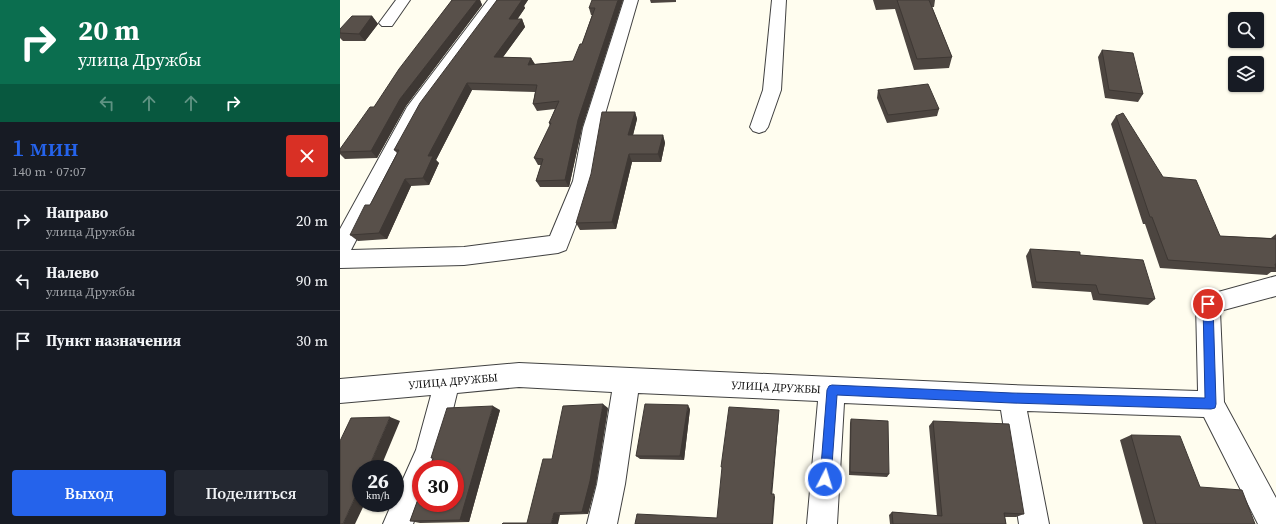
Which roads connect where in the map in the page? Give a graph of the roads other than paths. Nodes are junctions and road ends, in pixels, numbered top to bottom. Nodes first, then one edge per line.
1 (403, 0) edge
2 (496, 0) edge
3 (630, 0) edge
4 (779, 0) edge
5 (387, 23) dead end
6 (759, 127) dead end
7 (340, 248) edge
8 (340, 258) edge
9 (1276, 286) edge
10 (627, 380) junction
11 (447, 382) junction
12 (832, 390) junction
13 (340, 391) edge
14 (1012, 398) junction
15 (1211, 404) junction
16 (398, 524) edge
17 (602, 524) edge
18 (822, 524) edge
19 (1034, 524) edge
20 (1274, 524) edge

1 - 5 street
2 - 7 street
3 - 8 street
4 - 6 street
9 - 15 street
10 - 11 street, УЛИЦА ДРУЖБЫ
10 - 12 street, УЛИЦА ДРУЖБЫ
10 - 17 street
11 - 13 street, УЛИЦА ДРУЖБЫ
11 - 16 street
12 - 14 street, УЛИЦА ДРУЖБЫ
12 - 18 street
14 - 15 street, УЛИЦА ДРУЖБЫ
14 - 19 street
15 - 20 street

